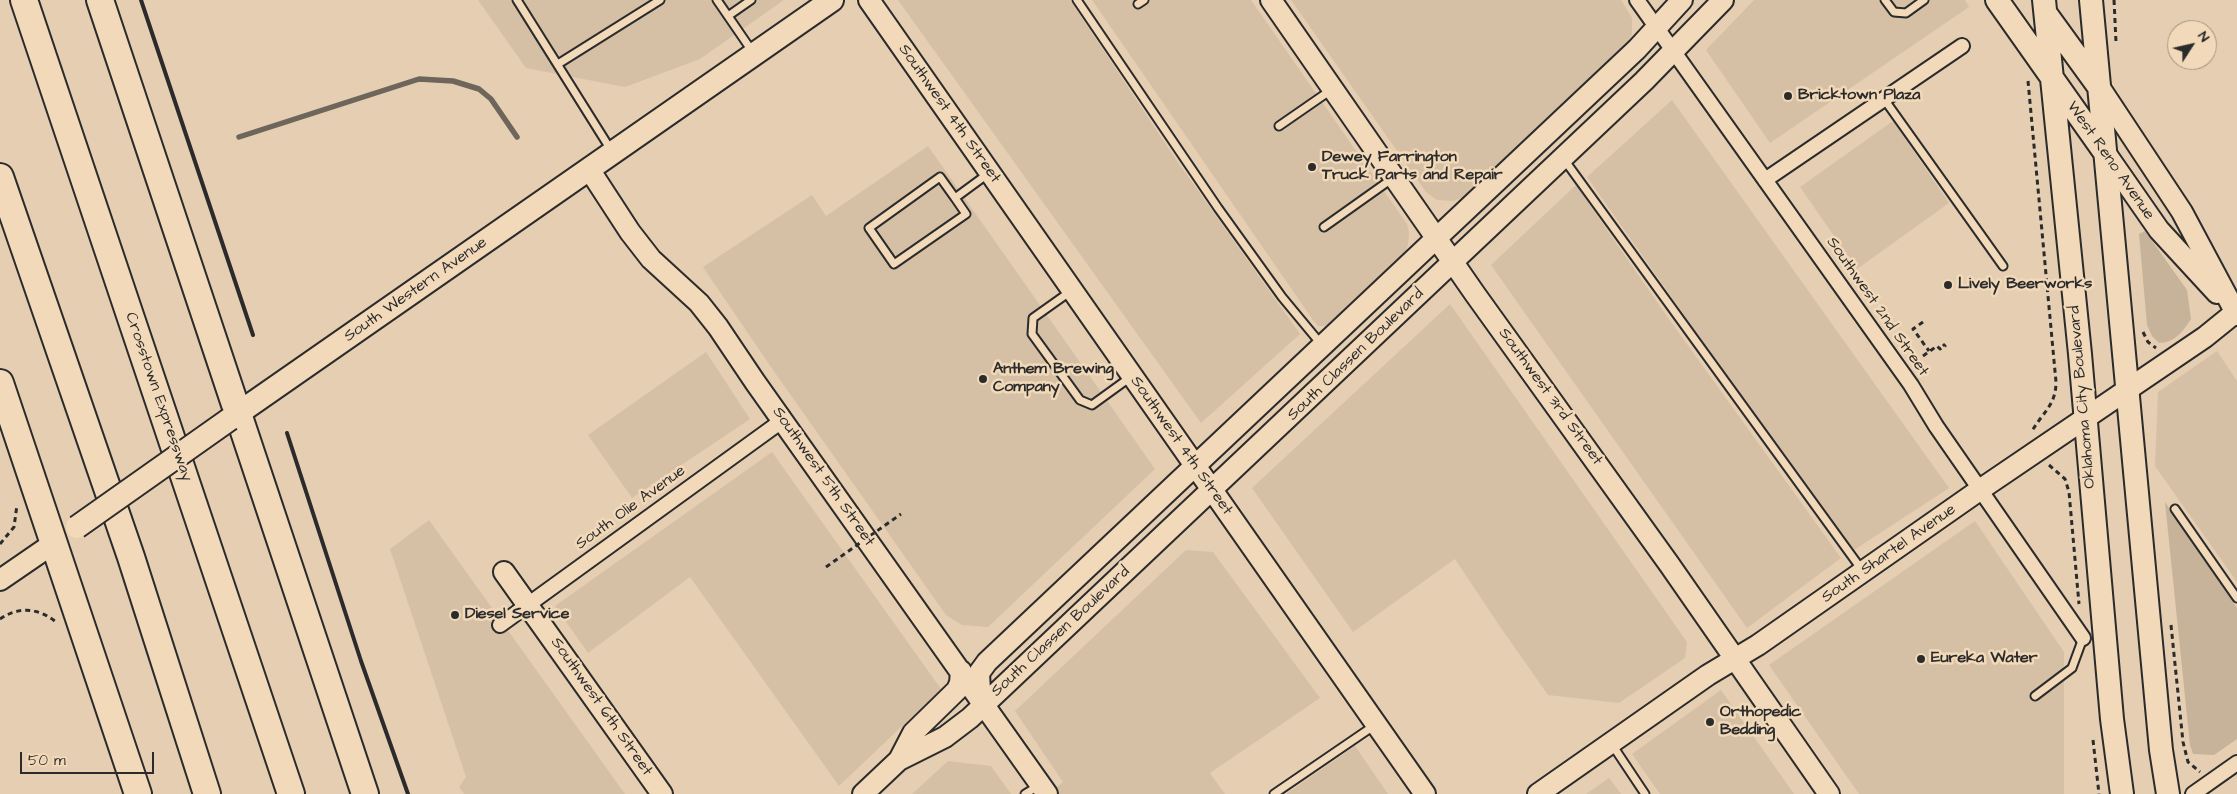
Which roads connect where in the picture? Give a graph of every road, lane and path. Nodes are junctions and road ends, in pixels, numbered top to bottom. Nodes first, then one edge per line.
1 (24, 0) edge
2 (100, 0) edge
3 (518, 0) edge
4 (660, 0) edge
5 (717, 0) edge
6 (751, 0) edge
7 (869, 0) edge
8 (1077, 0) edge
9 (1271, 0) edge
10 (1637, 0) edge
11 (1682, 0) edge
12 (1723, 0) edge
13 (1885, 0) edge
14 (1924, 0) edge
15 (1998, 0) edge
16 (2091, 0) edge
17 (2114, 0) edge
18 (830, 1) edge
19 (2042, 4) edge
20 (728, 16) junction
21 (1657, 28) junction
22 (2116, 43) dead end
23 (1962, 46) dead end
24 (1674, 52) junction
25 (754, 54) junction
26 (558, 64) junction
27 (2027, 77) dead end
28 (2052, 78) junction
29 (1333, 88) junction
30 (2100, 88) junction
31 (1884, 99) junction
32 (1280, 126) dead end
33 (2103, 150) junction
34 (612, 153) junction
35 (1563, 158) junction
36 (589, 169) junction
37 (990, 173) junction
38 (0, 177) edge
39 (1396, 177) junction
40 (1765, 180) junction
41 (955, 198) junction
42 (1324, 227) dead end
43 (1437, 236) junction
44 (1454, 261) junction
45 (2003, 266) dead end
46 (1072, 290) junction
47 (2236, 313) edge
48 (1923, 322) dead end
49 (2143, 332) dead end
50 (1943, 344) dead end
51 (1322, 346) junction
52 (1929, 351) junction
53 (2159, 353) dead end
54 (1923, 356) dead end
55 (1132, 376) junction
56 (0, 383) edge
57 (2128, 389) junction
58 (234, 416) junction
59 (2085, 418) junction
60 (783, 420) junction
61 (2029, 436) dead end
62 (1195, 466) junction
63 (2051, 468) dead end
64 (1981, 489) junction
65 (1212, 490) junction
66 (2069, 492) dead end
67 (17, 502) dead end
68 (2175, 509) dead end
69 (901, 514) dead end
70 (54, 543) junction
71 (0, 544) edge
72 (826, 567) dead end
73 (504, 572) dead end
74 (1864, 572) junction
75 (0, 580) edge
76 (2237, 598) edge
77 (528, 604) junction
78 (0, 619) edge
79 (500, 626) dead end
80 (61, 628) dead end
81 (2083, 638) joint
82 (1734, 659) junction
83 (961, 671) junction
84 (2035, 696) dead end
85 (984, 705) junction
86 (1376, 724) junction
87 (2183, 742) dead end
88 (1611, 743) junction
89 (2094, 751) dead end
90 (899, 760) junction
91 (2237, 763) edge
92 (2202, 773) dead end
93 (1038, 791) edge
94 (138, 794) edge
95 (208, 794) edge
96 (291, 794) edge
97 (365, 794) edge
98 (662, 794) edge
99 (863, 794) edge
100 (1274, 794) edge
101 (1425, 794) edge
102 (1538, 794) edge
103 (1645, 794) edge
104 (1829, 794) edge
105 (2099, 794) edge
106 (2122, 794) edge
107 (2168, 794) edge
108 (2193, 794) edge

1 - 96 highway, Crosstown Expressway
2 - 58 highway
3 - 26 lane
4 - 26 lane
5 - 20 lane
6 - 20 lane
7 - 37 street, Southwest 4th Street
8 - 51 lane
9 - 29 street, Southwest 3rd Street
10 - 21 street, Southwest 2nd Street
11 - 21 street, South Classen Boulevard
12 - 24 street, South Classen Boulevard
13 - 14 lane
15 - 28 main road, West Reno Avenue
16 - 30 main road
17 - 22 path
18 - 25 main road, South Western Avenue
19 - 28 main road, Oklahoma City Boulevard
19 - 30 main road, West Reno Avenue
20 - 25 lane
21 - 24 street, Southwest 2nd Street
21 - 43 street, South Classen Boulevard
23 - 31 street
24 - 35 street, South Classen Boulevard
24 - 40 street, Southwest 2nd Street
25 - 34 main road, South Western Avenue
26 - 34 lane
27 - 61 path, Oklahoma City Boulevard
28 - 33 main road, West Reno Avenue
28 - 59 main road, Oklahoma City Boulevard
29 - 32 lane
29 - 39 street, Southwest 3rd Street
30 - 33 main road
30 - 47 street, West Reno Avenue
31 - 40 street
31 - 45 lane
33 - 47 street, West Reno Avenue
33 - 57 main road
34 - 36 main road, South Western Avenue
35 - 44 street, South Classen Boulevard
35 - 74 lane
36 - 58 main road, South Western Avenue
36 - 60 street, Southwest 5th Street
37 - 41 lane
37 - 46 street, Southwest 4th Street
38 - 95 highway
39 - 42 lane
39 - 43 street, Southwest 3rd Street
40 - 64 street, Southwest 2nd Street
41 - 41 lane
43 - 44 street, Southwest 3rd Street
43 - 51 street, South Classen Boulevard
44 - 65 street, South Classen Boulevard
44 - 82 street, Southwest 3rd Street
46 - 55 street, Southwest 4th Street
46 - 55 lane
47 - 57 street, South Shartel Avenue
48 - 52 path
49 - 53 path
50 - 52 path
51 - 62 street, South Classen Boulevard
52 - 54 path
55 - 62 street, Southwest 4th Street
56 - 70 highway
57 - 59 street, South Shartel Avenue
57 - 107 main road
58 - 70 main road, South Western Avenue, bridge
58 - 97 highway
59 - 64 street, South Shartel Avenue
59 - 106 main road, Oklahoma City Boulevard
60 - 77 street, South Olie Avenue
60 - 83 street, Southwest 5th Street
62 - 65 street, Southwest 4th Street
62 - 85 street, South Classen Boulevard
63 - 66 path, Oklahoma City Boulevard
64 - 74 street, South Shartel Avenue
64 - 81 street, Southwest 2nd Street
65 - 85 street, South Classen Boulevard
65 - 86 street, Southwest 4th Street
67 - 71 path
68 - 76 lane
69 - 72 path, bridge
70 - 75 street, South Western Avenue
70 - 94 highway
73 - 77 street, Southwest 6th Street
74 - 82 street, South Shartel Avenue
77 - 79 street, South Olie Avenue
77 - 98 street, Southwest 6th Street
78 - 80 path
81 - 84 lane
82 - 88 street, South Shartel Avenue
82 - 104 street, Southwest 3rd Street
83 - 85 street, Southwest 5th Street
83 - 90 street, South Classen Boulevard
85 - 90 street, South Classen Boulevard
85 - 93 street, Southwest 5th Street
86 - 100 lane
86 - 101 street, Southwest 4th Street
87 - 92 path
88 - 102 street, South Shartel Avenue
88 - 103 lane
89 - 105 path
90 - 99 street, South Classen Boulevard
91 - 108 street

